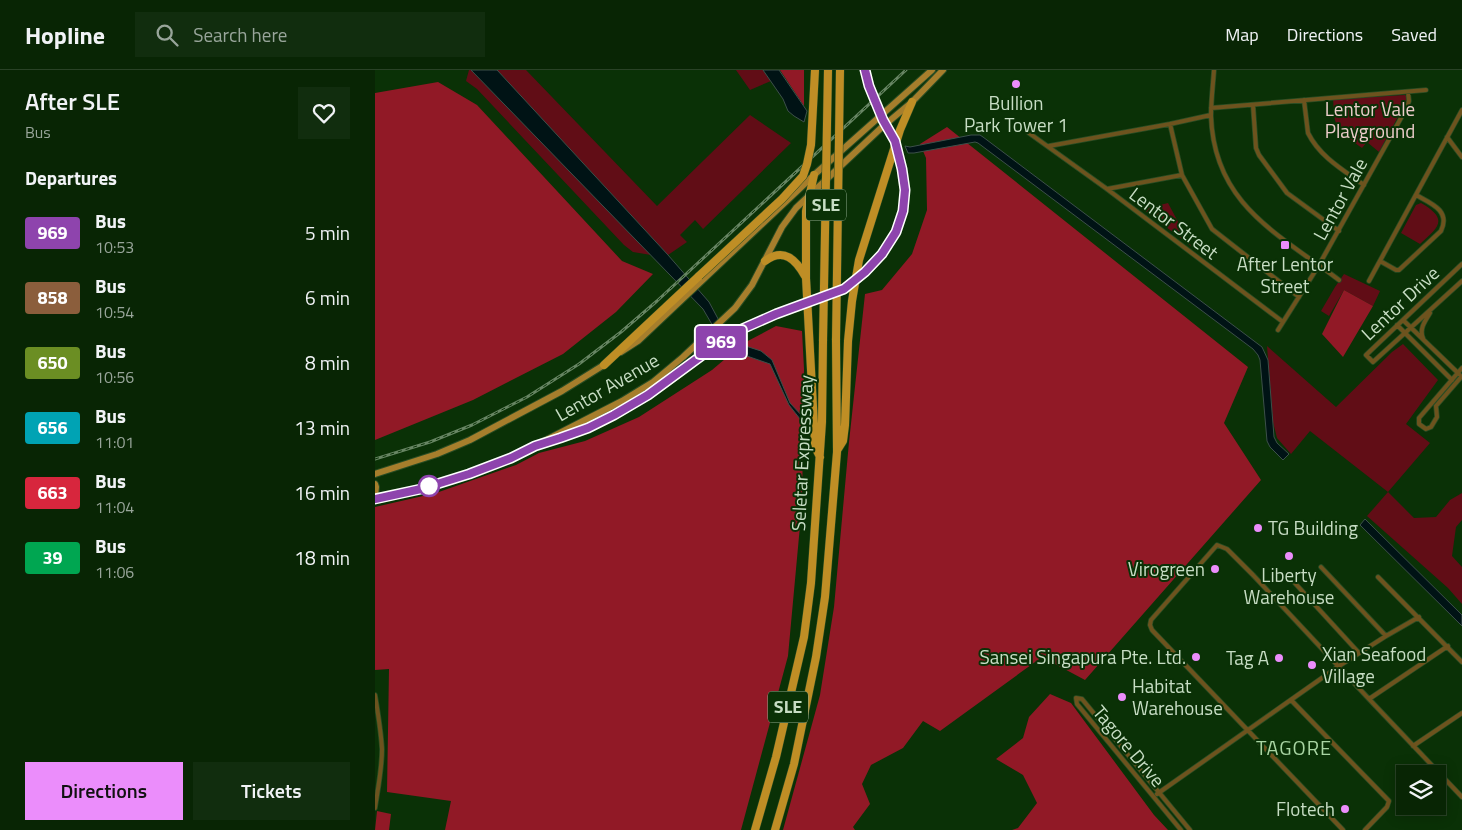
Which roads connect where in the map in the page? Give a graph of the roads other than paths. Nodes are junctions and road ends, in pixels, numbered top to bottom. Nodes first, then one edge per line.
1 (815, 70) edge
2 (828, 70) edge
3 (840, 70) edge
4 (865, 70) edge
5 (932, 70) edge
6 (943, 70) edge
7 (1214, 70) edge
8 (1426, 90) dead end
9 (1409, 92) junction
10 (1303, 100) junction
11 (912, 102) junction
12 (1253, 105) junction
13 (1211, 108) junction
14 (1462, 110) edge
15 (1211, 115) junction
16 (875, 120) junction
17 (1170, 124) junction
18 (881, 128) junction
19 (1029, 133) dead end
20 (1447, 137) junction
21 (1048, 146) junction
22 (1462, 157) edge
23 (814, 175) junction
24 (1182, 175) junction
25 (1364, 184) junction
26 (1107, 189) junction
27 (808, 195) junction
28 (1416, 195) junction
29 (1339, 231) junction
30 (765, 261) junction
31 (1380, 261) junction
32 (1462, 264) edge
33 (1319, 265) junction
34 (806, 278) junction
35 (1339, 280) dead end
36 (1369, 281) dead end
37 (1462, 281) edge
38 (682, 296) junction
39 (1299, 297) junction
40 (1433, 309) junction
41 (1403, 320) junction
42 (1283, 322) junction
43 (1397, 325) junction
44 (1410, 328) junction
45 (1278, 330) dead end
46 (1405, 333) junction
47 (1424, 340) junction
48 (604, 365) joint
49 (1462, 368) edge
50 (1457, 372) junction
51 (1462, 377) edge
52 (1451, 380) junction
53 (1455, 384) junction
54 (535, 446) junction
55 (837, 452) junction
56 (821, 458) junction
57 (375, 474) edge
58 (375, 484) edge
59 (375, 498) edge
60 (1321, 568) dead end
61 (1378, 576) dead end
62 (1293, 581) dead end
63 (1419, 617) junction
64 (1386, 636) junction
65 (1448, 646) junction
66 (1359, 653) junction
67 (1462, 662) edge
68 (1339, 666) junction
69 (375, 695) edge
70 (1369, 699) junction
71 (1291, 700) junction
72 (376, 709) edge
73 (1462, 713) edge
74 (1248, 730) junction
75 (1413, 746) junction
76 (1460, 791) edge
77 (1159, 792) junction
78 (1153, 797) junction
79 (1462, 797) edge
80 (375, 808) edge
81 (755, 830) edge
82 (775, 830) edge
83 (1181, 830) edge
84 (1191, 830) edge
85 (1343, 830) edge
86 (1365, 830) edge

1 - 38 highway, bridge
2 - 56 highway, Seletar Expressway / SLE, bridge
3 - 55 highway, Seletar Expressway / SLE, bridge
4 - 54 highway, bridge
5 - 16 main road
6 - 11 main road, Lentor Avenue
7 - 13 street
8 - 9 street
9 - 10 street
9 - 25 street, Lentor Vale
10 - 12 street
10 - 25 street
11 - 18 main road, Lentor Avenue
11 - 55 highway
12 - 13 street
12 - 29 street
13 - 15 street
14 - 20 street
15 - 17 street
15 - 33 street
16 - 18 main road
16 - 23 main road
17 - 21 street
17 - 24 street
18 - 27 main road, Lentor Avenue
19 - 21 street, Lentor Street
20 - 22 street
20 - 28 street
21 - 26 street, Lentor Street
23 - 27 highway
23 - 38 main road
24 - 26 street
24 - 39 street
25 - 29 street, Lentor Vale
26 - 42 street, Lentor Street
27 - 30 main road, Lentor Avenue
27 - 34 highway
28 - 31 street
28 - 31 street
29 - 33 street, Lentor Vale
30 - 34 highway
30 - 54 main road, Lentor Avenue
31 - 36 street
32 - 41 street, Lentor Drive
33 - 35 street
33 - 39 street
34 - 56 highway
37 - 40 street, Lentor Drive
38 - 48 highway
39 - 42 street
40 - 44 street, Lentor Drive
40 - 47 street
41 - 43 street, Lentor Drive
41 - 44 street
42 - 45 street
43 - 46 street
43 - 46 street, Lentor Drive
44 - 46 street, Lentor Drive
44 - 47 street
46 - 52 street
47 - 50 street
48 - 57 main road, Lentor Avenue
49 - 50 street
50 - 51 street
50 - 52 street
51 - 53 street
52 - 53 street
52 - 53 street
54 - 59 main road, Lentor Avenue
55 - 82 highway, Seletar Expressway / SLE
56 - 81 highway, Seletar Expressway / SLE
58 - 59 main road
60 - 64 street
61 - 63 street
62 - 66 street
63 - 64 street
63 - 65 street
64 - 66 street
65 - 67 street
65 - 70 street
66 - 68 street
68 - 70 street
68 - 71 street
68 - 74 street
69 - 72 street
70 - 75 street
71 - 74 street
71 - 86 street
72 - 80 street
73 - 75 street
74 - 77 street
74 - 85 street
75 - 76 street
76 - 79 street
77 - 78 street
77 - 78 street, Tagore Drive
77 - 84 street, Tagore Drive
78 - 83 street, Tagore Drive

